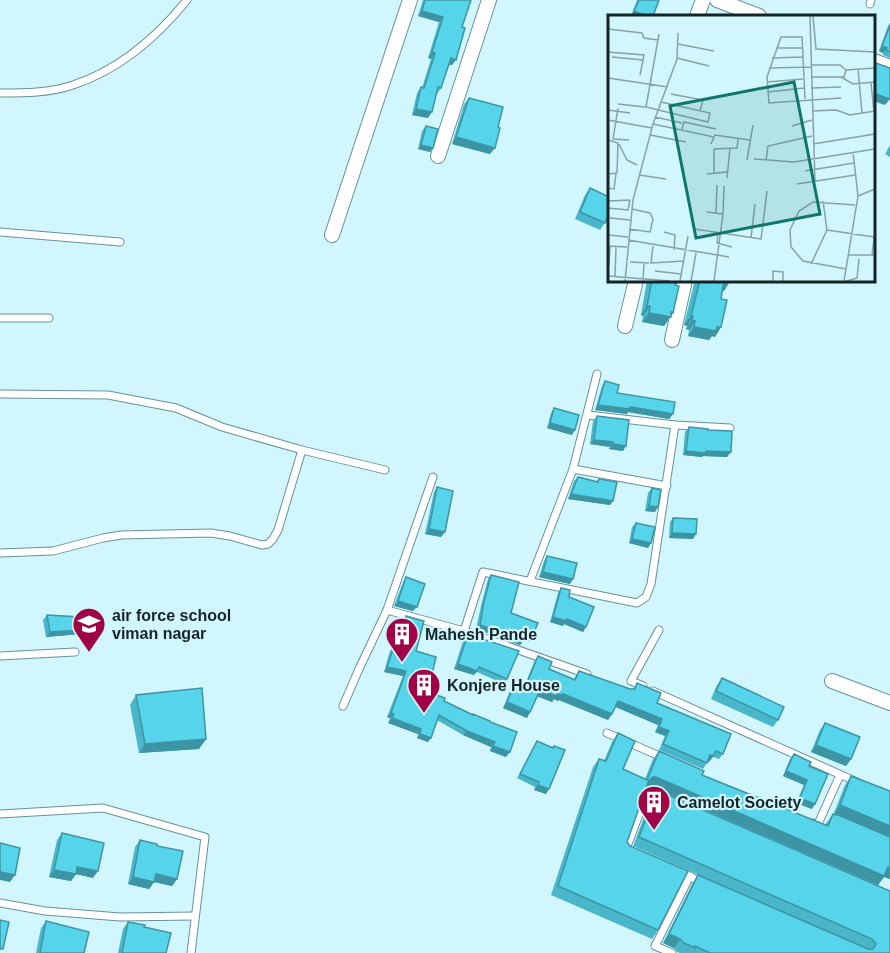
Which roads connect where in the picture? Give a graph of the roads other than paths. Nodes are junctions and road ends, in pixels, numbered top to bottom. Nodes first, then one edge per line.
1 (186, 0) edge
2 (410, 0) edge
3 (489, 0) edge
4 (703, 0) edge
5 (725, 1) edge
6 (697, 15) edge
7 (757, 15) edge
8 (875, 62) edge
9 (890, 68) edge
10 (0, 93) edge
11 (438, 156) dead end
12 (0, 232) edge
13 (332, 235) dead end
14 (120, 242) dead end
15 (636, 282) edge
16 (685, 282) edge
17 (0, 318) edge
18 (49, 318) dead end
19 (625, 326) dead end
20 (672, 340) dead end
21 (597, 374) dead end
22 (0, 394) edge
23 (588, 415) junction
24 (675, 425) junction
25 (730, 428) edge
26 (302, 450) junction
27 (573, 469) junction
28 (385, 470) dead end
29 (433, 477) dead end
30 (667, 486) junction
31 (0, 552) edge
32 (530, 581) junction
33 (387, 610) junction
34 (659, 630) dead end
35 (464, 631) junction
36 (75, 652) dead end
37 (0, 656) edge
38 (595, 677) edge
39 (832, 681) dead end
40 (890, 703) edge
41 (343, 706) dead end
42 (607, 733) dead end
43 (672, 762) edge
44 (840, 775) junction
45 (860, 783) edge
46 (670, 800) edge
47 (0, 814) edge
48 (803, 819) edge
49 (637, 854) edge
50 (669, 867) edge
51 (690, 876) junction
52 (712, 886) edge
53 (0, 903) edge
54 (195, 916) junction
55 (191, 953) edge
56 (672, 953) edge

1 - 10 lane
2 - 13 street
3 - 11 street
4 - 6 street
5 - 7 street
8 - 9 street
12 - 14 lane
15 - 19 street
16 - 20 street
17 - 18 lane
21 - 23 lane
22 - 26 lane
23 - 24 lane
23 - 27 lane
24 - 25 lane
24 - 30 lane
26 - 28 lane
26 - 31 lane
27 - 30 lane
27 - 32 lane
29 - 33 lane
30 - 32 lane
32 - 35 lane
33 - 35 lane
33 - 41 lane
34 - 44 lane
35 - 38 lane
36 - 37 lane
39 - 40 street
42 - 43 lane
44 - 45 lane
44 - 48 lane
46 - 49 lane
47 - 54 lane
50 - 51 lane
51 - 52 lane
51 - 56 lane
53 - 54 lane
54 - 55 lane

